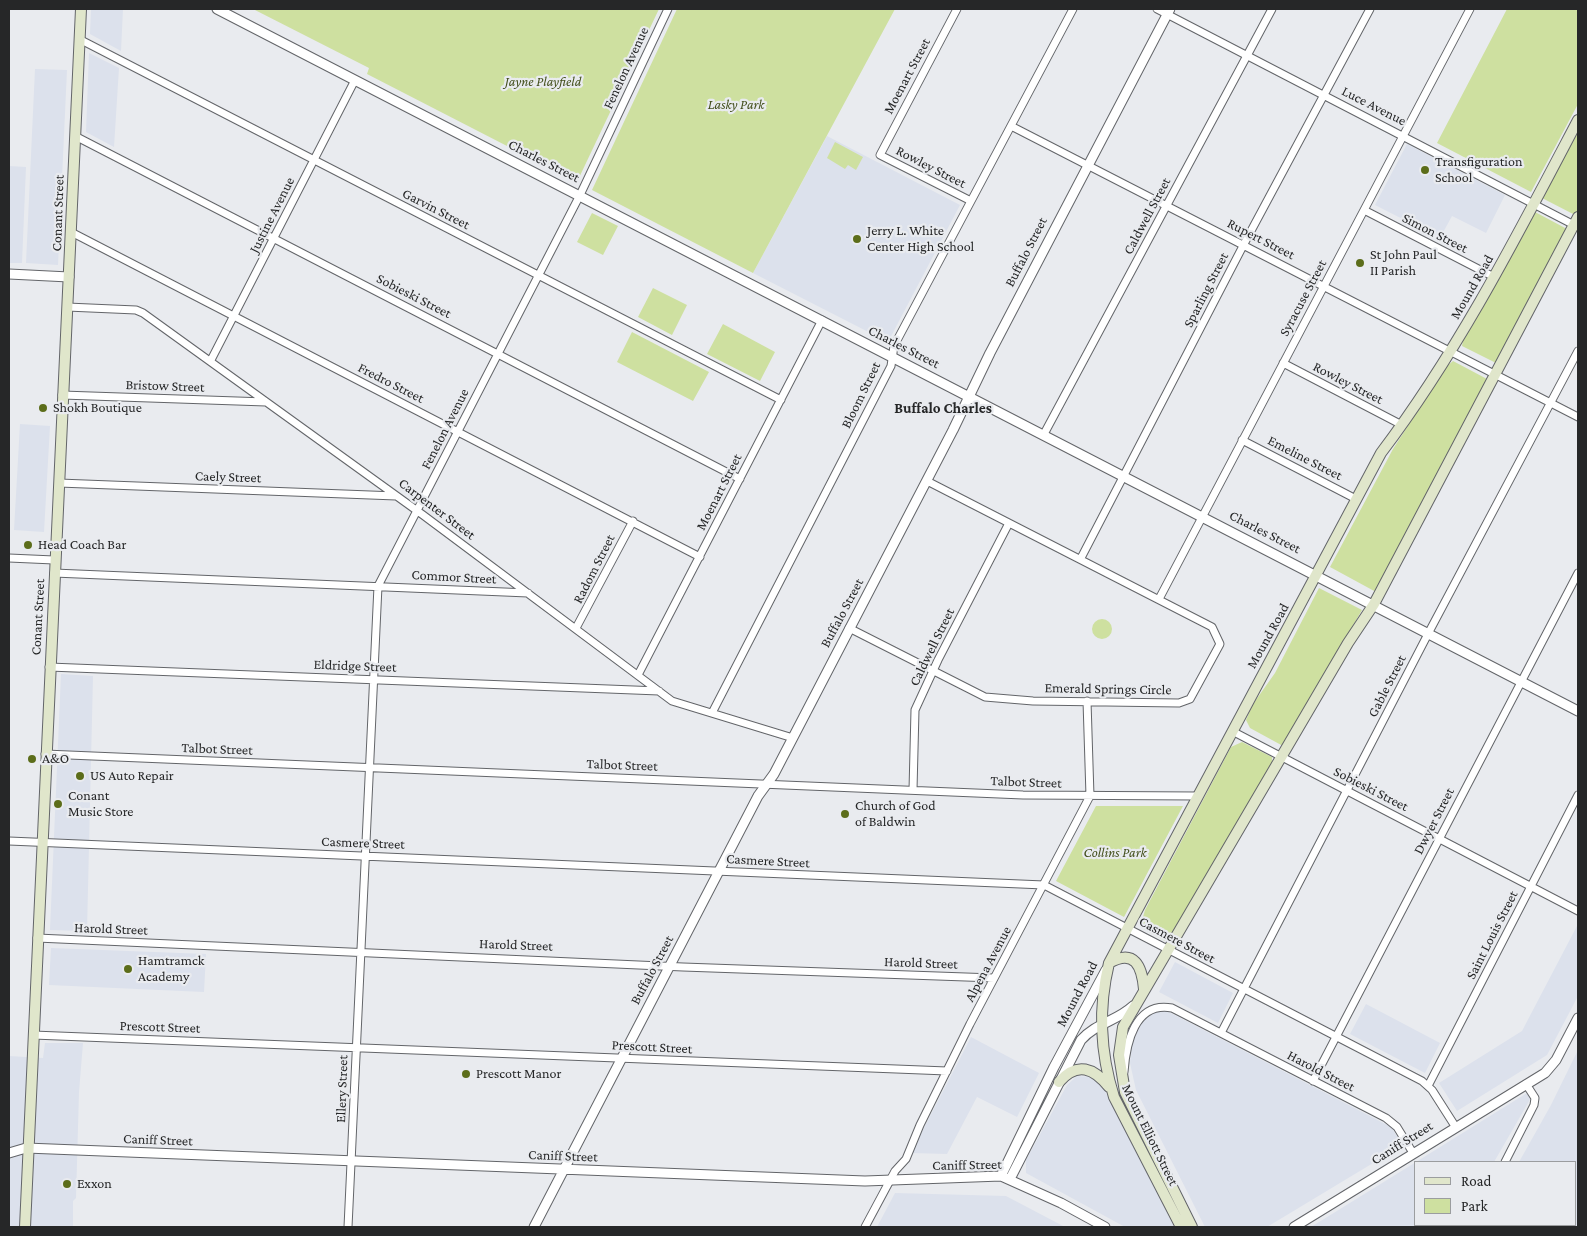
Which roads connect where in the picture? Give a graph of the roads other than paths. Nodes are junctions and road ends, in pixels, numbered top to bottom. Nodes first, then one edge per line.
1 (81, 9) edge
2 (217, 9) edge
3 (668, 9) edge
4 (957, 9) edge
5 (1073, 9) edge
6 (1157, 9) edge
7 (1272, 9) edge
8 (1370, 9) edge
9 (1470, 9) edge
10 (1169, 11) edge
11 (79, 39) junction
12 (1248, 55) junction
13 (355, 80) junction
14 (1323, 94) junction
15 (1578, 120) edge
16 (1011, 126) junction
17 (1404, 135) junction
18 (75, 136) junction
19 (880, 155) joint
20 (314, 160) junction
21 (1087, 165) junction
22 (580, 195) junction
23 (971, 201) junction
24 (1534, 203) junction
25 (1167, 206) junction
26 (1364, 210) junction
27 (1577, 223) edge
28 (71, 232) junction
29 (274, 238) junction
30 (1244, 244) junction
31 (9, 274) edge
32 (539, 276) junction
33 (69, 277) junction
34 (1494, 277) junction
35 (1323, 285) junction
36 (67, 307) junction
37 (234, 316) junction
38 (822, 320) junction
39 (1450, 350) junction
40 (1578, 351) edge
41 (499, 354) junction
42 (892, 356) junction
43 (210, 359) junction
44 (1283, 363) junction
45 (1495, 374) junction
46 (62, 395) junction
47 (969, 396) junction
48 (781, 400) junction
49 (266, 402) junction
50 (1551, 403) junction
51 (1578, 417) edge
52 (1402, 425) junction
53 (458, 432) junction
54 (1044, 434) junction
55 (1242, 440) junction
56 (1124, 475) junction
57 (740, 478) junction
58 (927, 481) junction
59 (59, 483) junction
60 (397, 496) junction
61 (1356, 499) junction
62 (417, 511) junction
63 (1202, 515) junction
64 (633, 521) junction
65 (1009, 523) junction
66 (700, 556) junction
67 (9, 558) edge
68 (1081, 558) junction
69 (54, 560) junction
70 (1578, 572) edge
71 (54, 573) junction
72 (1318, 574) junction
73 (378, 586) junction
74 (528, 593) junction
75 (1159, 599) junction
76 (1374, 604) junction
77 (576, 628) junction
78 (849, 628) junction
79 (1429, 632) junction
80 (49, 667) junction
81 (933, 671) junction
82 (638, 675) junction
83 (373, 680) junction
84 (1521, 680) junction
85 (659, 691) junction
86 (1087, 702) junction
87 (1578, 710) edge
88 (712, 713) junction
89 (1232, 731) junction
90 (793, 738) junction
91 (46, 754) junction
92 (1282, 758) junction
93 (370, 767) junction
94 (767, 784) junction
95 (913, 790) junction
96 (1346, 790) junction
97 (1578, 795) edge
98 (1090, 796) junction
99 (1197, 796) junction
100 (1439, 838) junction
101 (9, 841) edge
102 (42, 842) junction
103 (366, 856) junction
104 (720, 870) junction
105 (1044, 885) junction
106 (1531, 887) junction
107 (1578, 911) edge
108 (1128, 928) junction
109 (37, 938) junction
110 (1169, 950) junction
111 (362, 951) junction
112 (1109, 963) junction
113 (671, 964) junction
114 (994, 978) junction
115 (1144, 989) junction
116 (1244, 989) junction
117 (1135, 1004) junction
118 (1578, 1018) edge
119 (1102, 1023) junction
120 (1221, 1033) junction
121 (33, 1035) junction
122 (1336, 1037) junction
123 (356, 1047) junction
124 (622, 1058) junction
125 (947, 1071) junction
126 (1313, 1081) junction
127 (1058, 1082) junction
128 (1526, 1084) junction
129 (1428, 1086) junction
130 (1125, 1092) junction
131 (1114, 1096) junction
132 (1455, 1126) junction
133 (26, 1148) junction
134 (9, 1153) edge
135 (1413, 1153) junction
136 (351, 1161) junction
137 (1506, 1161) edge
138 (565, 1170) junction
139 (1001, 1176) junction
140 (1010, 1179) junction
141 (890, 1181) junction
142 (24, 1227) edge
143 (348, 1227) edge
144 (534, 1227) edge
145 (864, 1227) edge
146 (1105, 1227) edge
147 (1181, 1227) edge
148 (1192, 1227) edge
149 (1294, 1227) edge

1 - 11 main road, Conant Street
2 - 13 street, Charles Street
3 - 22 street, Fenelon Avenue
4 - 19 street, Moenart Street
5 - 16 street, Bloom Street
6 - 10 street, Luce Avenue
7 - 12 street, Caldwell Street
8 - 14 street, Sparling Street
9 - 17 street, Syracuse Street
10 - 12 street, Luce Avenue
10 - 21 street, Buffalo Street
11 - 18 main road, Conant Street
11 - 20 street, Garvin Street
12 - 14 street, Luce Avenue
12 - 25 street, Caldwell Street
13 - 20 street, Justine Avenue
13 - 22 street, Charles Street
14 - 17 street, Luce Avenue
14 - 30 street, Sparling Street
15 - 24 main road, Mound Road
16 - 21 street, Rupert Street
16 - 23 street, Bloom Street
17 - 24 street, Luce Avenue
17 - 26 street, Syracuse Street
18 - 28 main road, Conant Street
18 - 29 street, Sobieski Street
19 - 23 street, Rowley Street
20 - 29 street, Justine Avenue
20 - 32 street, Garvin Street
21 - 25 street, Rupert Street
21 - 47 street, Buffalo Street
22 - 32 street, Fenelon Avenue
22 - 38 street, Charles Street
23 - 42 street, Bloom Street
24 - 27 street, Luce Avenue
24 - 34 main road, Mound Road
25 - 30 street, Rupert Street
25 - 54 street, Caldwell Street
26 - 34 street, Simon Street
26 - 35 street, Syracuse Street
27 - 45 main road, Mound Road
28 - 33 main road, Conant Street
28 - 37 street, Fredro Street
29 - 37 street, Justine Avenue
29 - 41 street, Sobieski Street
30 - 35 street, Rupert Street
30 - 56 street, Sparling Street
31 - 33 street
32 - 41 street, Fenelon Avenue
32 - 48 street, Garvin Street
33 - 36 main road, Conant Street
34 - 39 main road, Mound Road
35 - 39 street, Rupert Street
35 - 44 street, Syracuse Street
36 - 43 street, Carpenter Street
36 - 46 main road, Conant Street
37 - 43 street, Justine Avenue
37 - 53 street, Fredro Street
38 - 42 street, Charles Street
38 - 48 street, Moenart Street
39 - 45 street, Rupert Street
39 - 52 main road, Mound Road
40 - 50 street, Gable Street
41 - 53 street, Fenelon Avenue
41 - 57 street, Sobieski Street
42 - 47 street, Charles Street
42 - 88 street, Bloom Street
43 - 49 street, Carpenter Street
44 - 52 street, Rowley Street
44 - 55 street, Syracuse Street
45 - 50 street, Rupert Street
45 - 76 main road, Mound Road
46 - 49 street, Bristow Street
46 - 59 main road, Conant Street
47 - 54 street, Charles Street
47 - 58 street, Buffalo Street
48 - 57 street, Moenart Street
49 - 60 street, Carpenter Street
50 - 51 street, Rupert Street
50 - 79 street, Gable Street
52 - 61 main road, Mound Road
53 - 62 street, Fenelon Avenue
53 - 64 street, Fredro Street
54 - 56 street, Charles Street
55 - 61 street, Emeline Street
55 - 63 street, Syracuse Street
56 - 63 street, Charles Street
56 - 68 street, Sparling Street
57 - 66 street, Moenart Street
58 - 65 street, Emerald Springs Circle
58 - 78 street, Buffalo Street
59 - 60 street, Caely Street
59 - 69 main road, Conant Street
60 - 62 street, Carpenter Street
61 - 72 main road, Mound Road
62 - 73 street, Fenelon Avenue
62 - 74 street, Carpenter Street
63 - 72 street, Charles Street
63 - 75 street, Syracuse Street
64 - 66 street, Fredro Street
64 - 77 street, Radom Street
65 - 68 street, Emerald Springs Circle
65 - 81 street, Caldwell Street
66 - 82 street, Moenart Street
67 - 69 street
68 - 75 street, Emerald Springs Circle
69 - 71 main road, Conant Street
70 - 84 street, Dwyer Street
71 - 73 street, Commor Street
71 - 80 main road, Conant Street
72 - 76 street, Charles Street
72 - 89 main road, Mound Road
73 - 74 street, Commor Street
73 - 83 street, Fenelon Avenue
74 - 77 street, Carpenter Street
75 - 86 street, Emerald Springs Circle
76 - 79 street, Charles Street
76 - 92 main road, Mound Road
77 - 82 street, Carpenter Street
78 - 81 street, Emerald Springs Circle
78 - 90 street, Buffalo Street
79 - 84 street, Charles Street
79 - 96 street, Gable Street
80 - 83 street, Eldridge Street
80 - 91 main road, Conant Street
81 - 86 street, Emerald Springs Circle
81 - 95 street, Caldwell Street
82 - 85 street, Carpenter Street
83 - 85 street, Eldridge Street
83 - 93 street, Fenelon Avenue
84 - 87 street, Charles Street
84 - 100 street, Dwyer Street
85 - 88 street, Carpenter Street
86 - 98 street, Alpena Avenue
88 - 90 street, Carpenter Street
89 - 92 street, Sobieski Street
89 - 99 main road, Mound Road
90 - 94 street, Buffalo Street
91 - 93 street, Talbot Street
91 - 102 main road, Conant Street
92 - 96 street, Sobieski Street
92 - 110 main road, Mound Road
93 - 94 street, Talbot Street
93 - 103 street, Fenelon Avenue
94 - 95 street, Talbot Street
94 - 104 street, Buffalo Street
95 - 98 street, Talbot Street
96 - 100 street, Sobieski Street
96 - 116 street, Gable Street
97 - 106 street, Saint Louis Street
98 - 99 street, Talbot Street
98 - 105 street, Alpena Avenue
99 - 108 main road, Mound Road
100 - 106 street, Sobieski Street
100 - 122 street, Dwyer Street
101 - 102 street, Casmere Street
102 - 103 street, Casmere Street
102 - 109 main road, Conant Street
103 - 104 street, Casmere Street
103 - 111 street, Fenelon Avenue
104 - 105 street, Casmere Street
104 - 113 street, Buffalo Street
105 - 108 street, Casmere Street
105 - 114 street, Alpena Avenue
106 - 107 street, Sobieski Street
106 - 129 street, Saint Louis Street
108 - 110 street, Casmere Street
108 - 112 main road, Mound Road
109 - 111 street, Harold Street
109 - 121 main road, Conant Street
110 - 115 main road, Mound Road
110 - 116 street, Casmere Street
111 - 113 street, Harold Street
111 - 123 street, Ellery Street
112 - 115 main road
112 - 119 main road, Mount Elliott Street
112 - 139 street, Mound Road
113 - 114 street, Harold Street
113 - 124 street, Buffalo Street
114 - 125 street, Alpena Avenue
115 - 117 main road, Mound Road
116 - 120 street, Gable Street
116 - 122 street, Casmere Street
117 - 119 street, Mound Road
117 - 130 main road, Mount Elliott Street
118 - 128 street
119 - 127 street, Mound Road
119 - 131 main road, Mount Elliott Street
120 - 126 street, Harold Street
120 - 130 street, Harold Street
121 - 123 street, Prescott Street
121 - 133 main road, Conant Street
122 - 126 street, Dwyer Street
122 - 129 street, Casmere Street
123 - 124 street, Prescott Street
123 - 136 street, Ellery Street
124 - 125 street, Prescott Street
124 - 138 street, Buffalo Street
125 - 141 street, Alpena Avenue
126 - 135 street, Harold Street
127 - 131 main road
127 - 140 street, Mound Road
128 - 132 street, Caniff Street
128 - 137 street
129 - 132 street, Casmere Street
130 - 148 main road, Mount Elliott Street
131 - 147 main road, Mount Elliott Street
132 - 135 street, Caniff Street
133 - 134 street, Caniff Street
133 - 136 street, Caniff Street
133 - 142 main road, Conant Street
135 - 149 street, Caniff Street
136 - 138 street, Caniff Street
136 - 143 street, Ellery Street
138 - 141 street, Caniff Street
138 - 144 street, Buffalo Street
139 - 140 street, Caniff Street
139 - 141 street, Caniff Street
140 - 146 street, Caniff Street
141 - 145 street, Alpena Avenue

